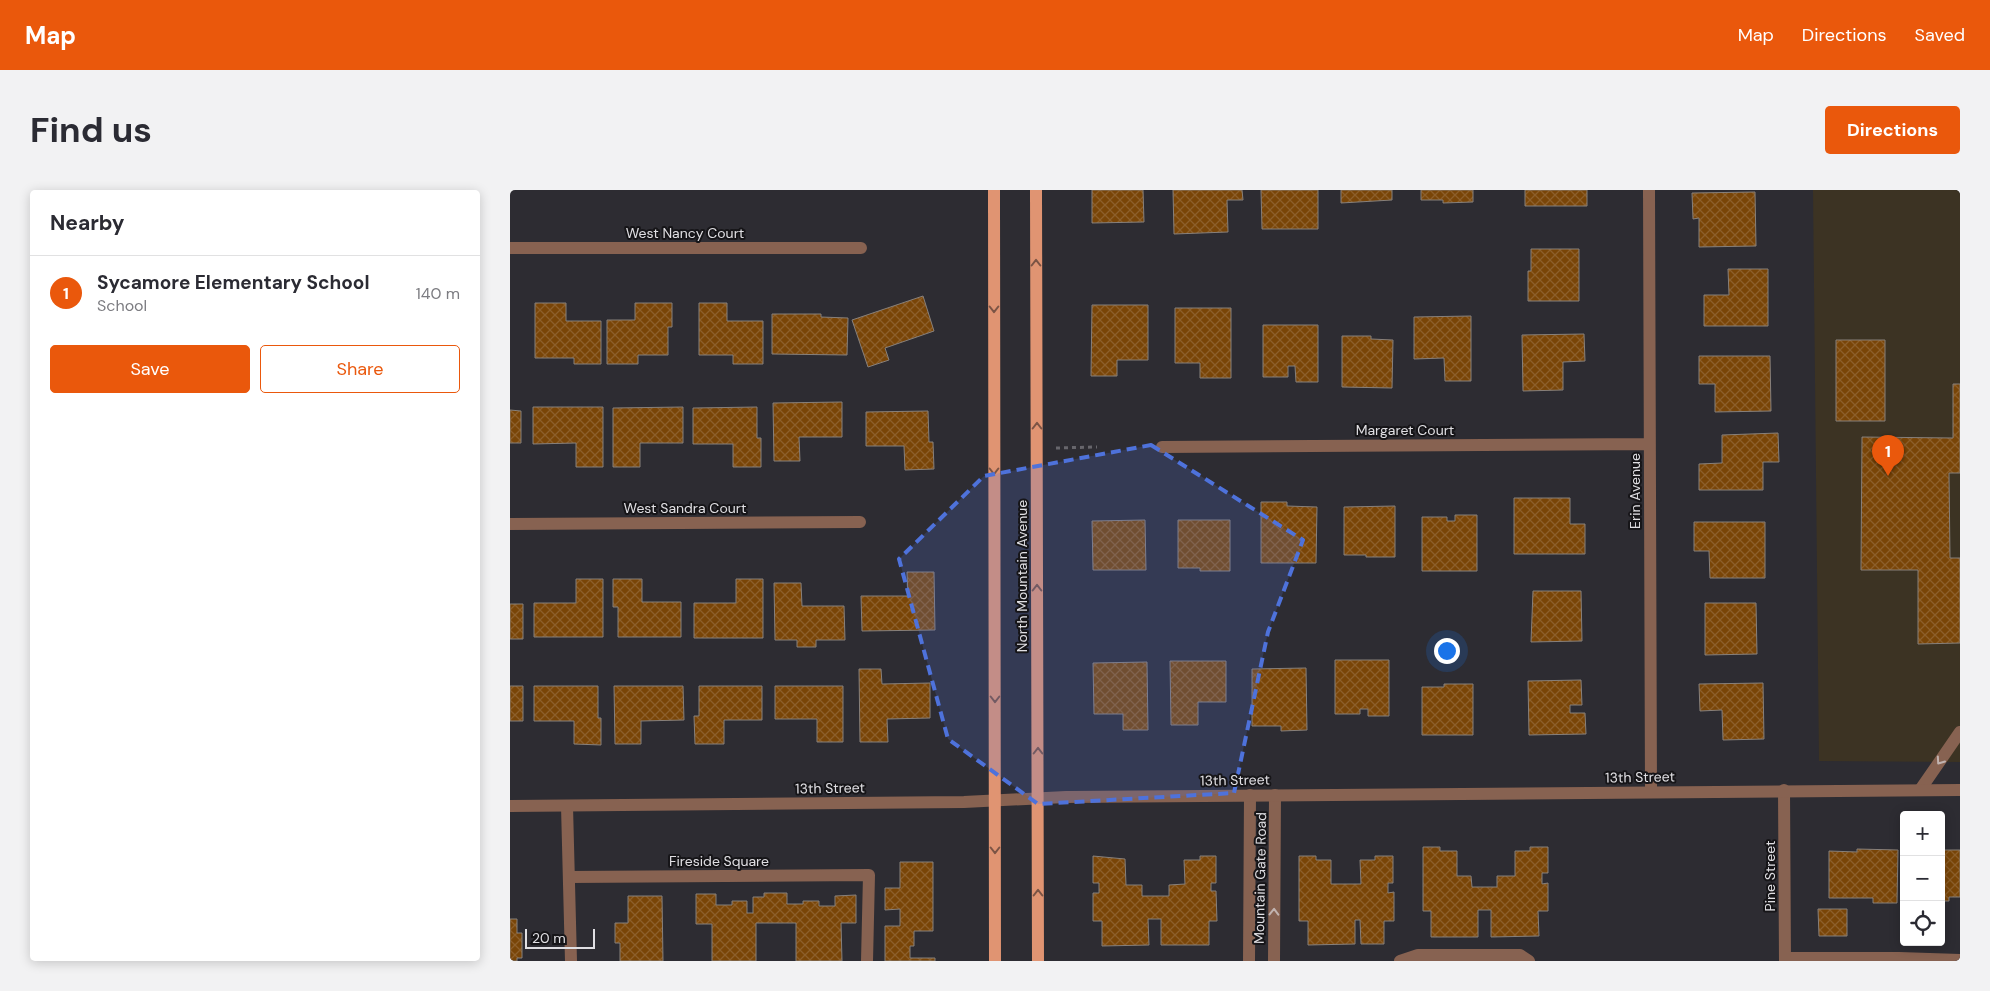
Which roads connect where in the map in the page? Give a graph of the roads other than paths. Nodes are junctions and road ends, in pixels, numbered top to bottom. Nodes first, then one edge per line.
1 (994, 190) edge
2 (1036, 190) edge
3 (1650, 190) edge
4 (510, 248) edge
5 (861, 248) dead end
6 (1650, 444) junction
7 (1162, 447) dead end
8 (860, 522) dead end
9 (510, 524) edge
10 (1960, 732) edge
11 (1784, 790) junction
12 (1920, 790) junction
13 (1960, 790) edge
14 (1651, 792) junction
15 (1250, 795) junction
16 (1275, 795) junction
17 (1038, 800) junction
18 (995, 802) junction
19 (510, 806) edge
20 (567, 806) junction
21 (570, 877) junction
22 (1785, 959) edge
23 (1960, 960) edge
24 (571, 961) edge
25 (867, 961) edge
26 (995, 961) edge
27 (1038, 961) edge
28 (1249, 961) edge
29 (1274, 961) edge
30 (1400, 961) edge
31 (1529, 961) edge

1 -> 18 main road, North Mountain Avenue
17 -> 2 main road, North Mountain Avenue
3 - 6 street, Erin Avenue
4 - 5 street, West Nancy Court
6 - 7 street, Margaret Court
6 - 14 street, Erin Avenue
8 - 9 street, West Sandra Court
10 -> 12 street
11 - 12 street, 13th Street
11 - 14 street, 13th Street
11 - 22 street, Pine Street
12 - 13 street, 13th Street
14 - 16 street, 13th Street
15 - 16 street, 13th Street
15 - 17 street, 13th Street
15 - 28 street, Mountain Gate Road
29 -> 16 street, Mountain Gate Road
17 - 18 street, 13th Street
27 -> 17 main road, North Mountain Avenue
18 - 20 street, 13th Street
18 -> 26 main road, North Mountain Avenue
19 - 20 street, 13th Street
20 - 21 street
21 - 24 street
21 - 25 street, Fireside Square
22 - 23 street
30 - 31 street

